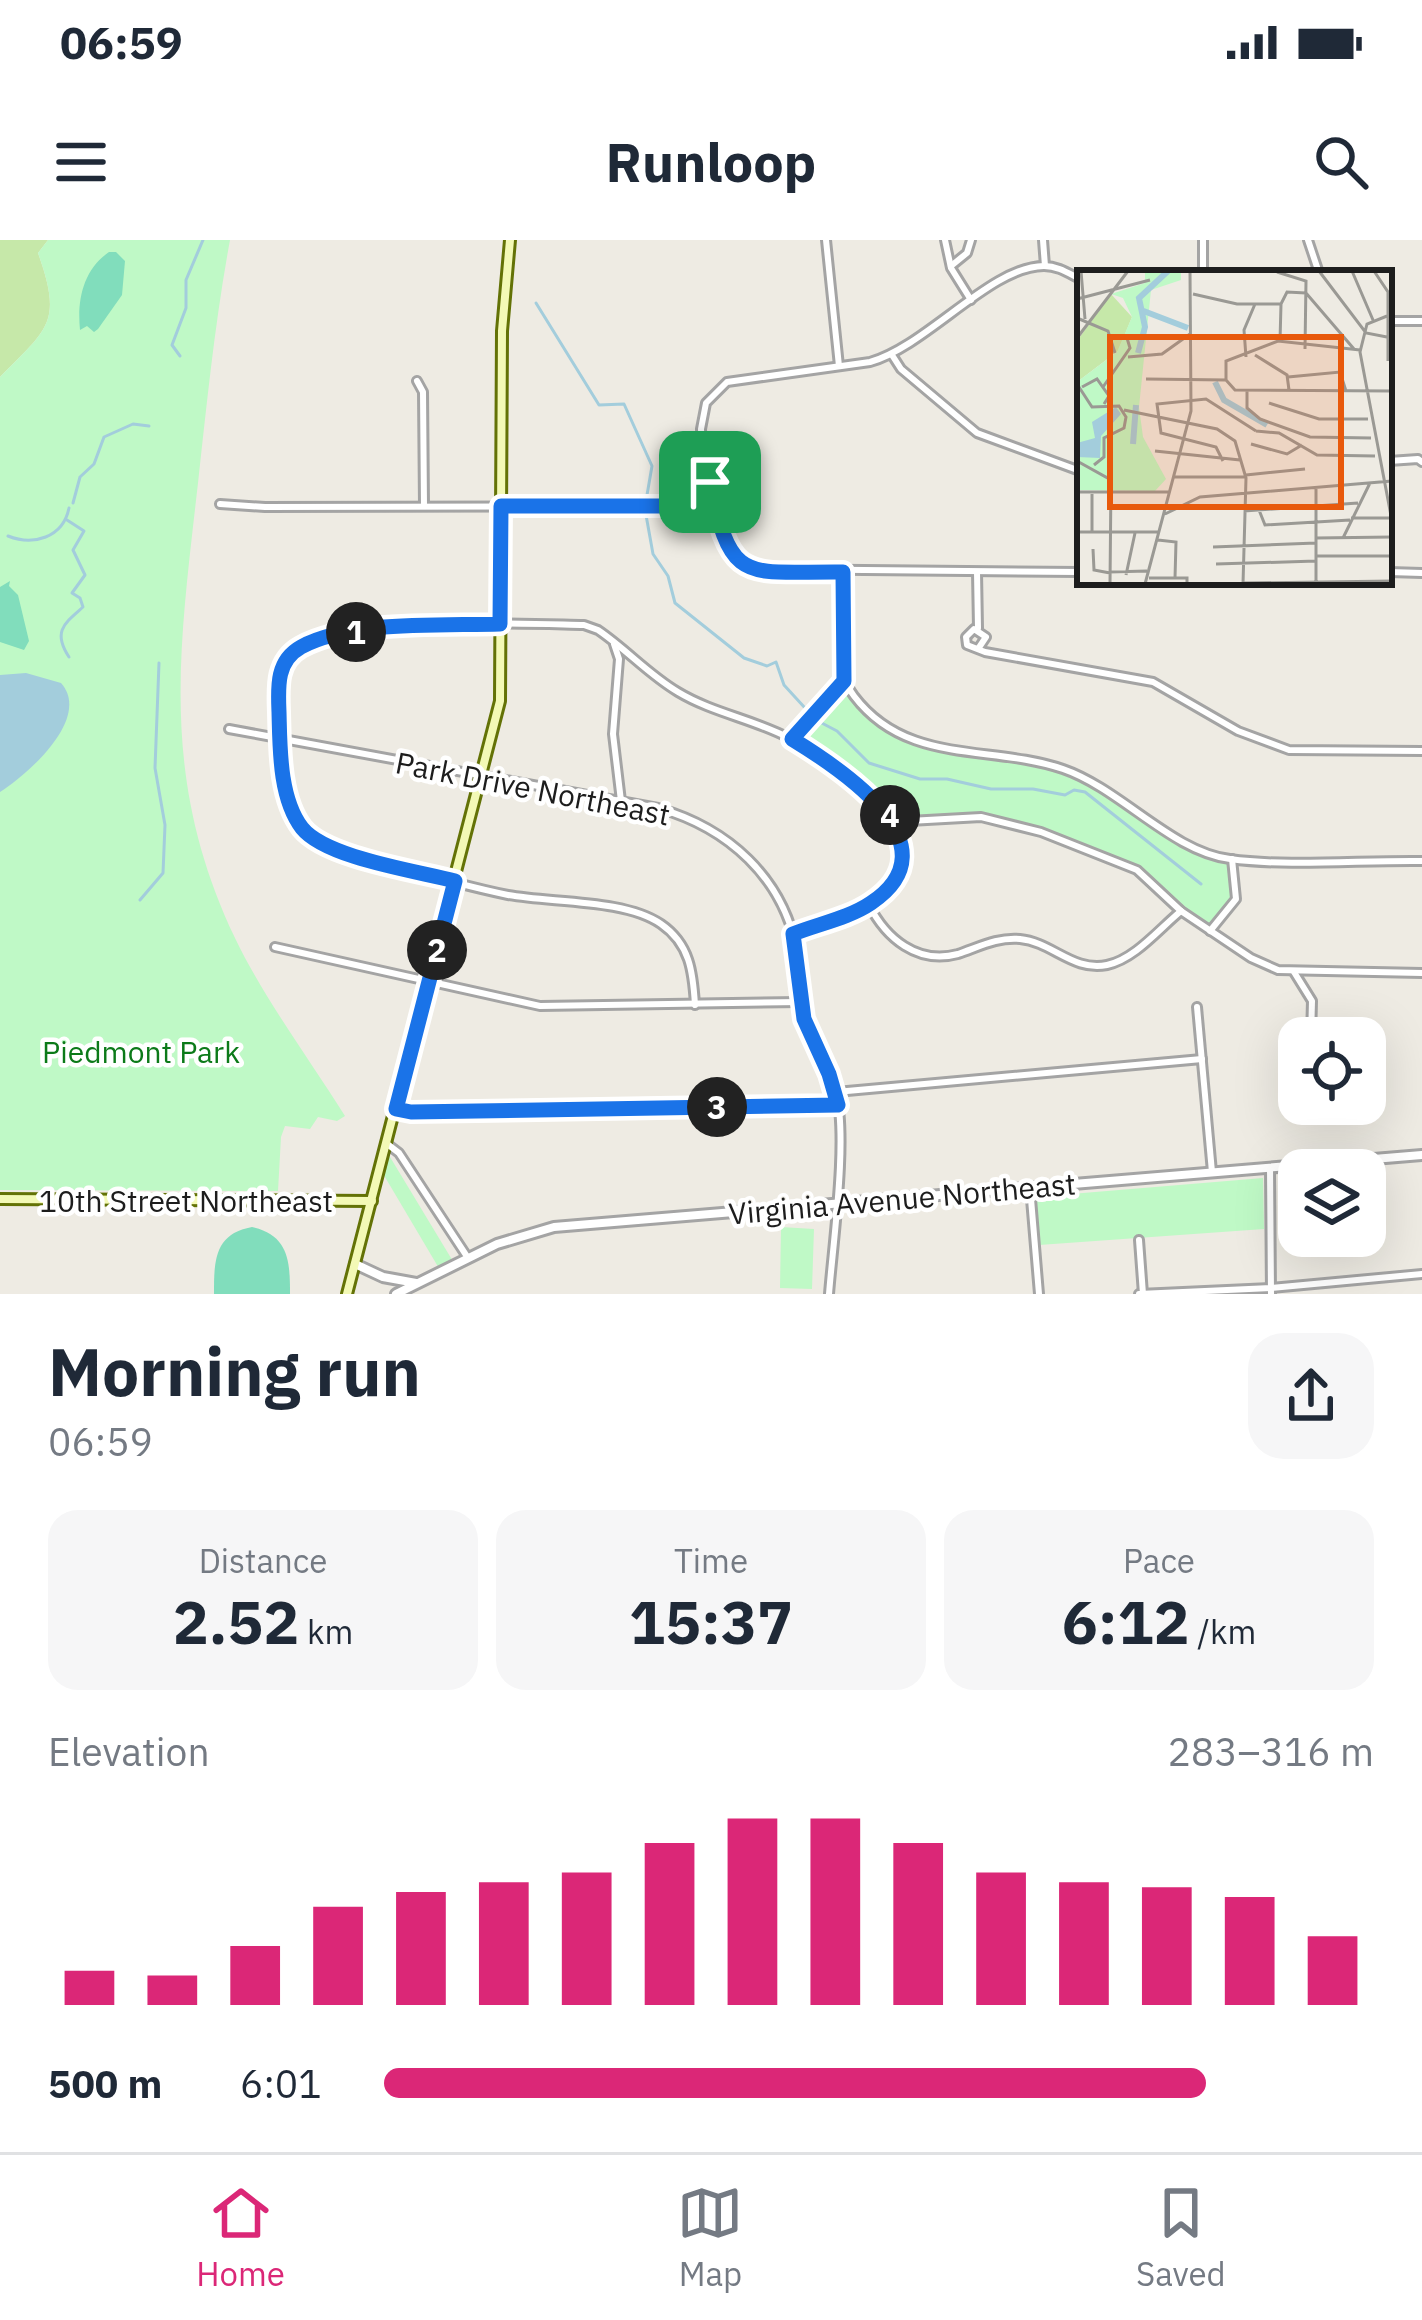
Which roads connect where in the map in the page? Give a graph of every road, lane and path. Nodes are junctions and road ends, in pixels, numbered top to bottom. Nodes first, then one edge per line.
1 (510, 240) edge
2 (826, 240) edge
3 (945, 240) edge
4 (971, 240) edge
5 (1043, 240) edge
6 (1308, 240) edge
7 (951, 266) junction
8 (1045, 266) junction
9 (1318, 270) edge
10 (1077, 277) edge
11 (970, 300) junction
12 (892, 355) junction
13 (839, 366) junction
14 (417, 381) dead end
15 (1392, 461) edge
16 (1422, 462) edge
17 (1077, 470) edge
18 (710, 482) junction
19 (220, 504) dead end
20 (424, 506) junction
21 (501, 506) junction
22 (692, 506) junction
23 (714, 506) junction
24 (718, 525) junction
25 (843, 572) junction
26 (977, 572) junction
27 (1077, 572) edge
28 (500, 624) junction
29 (978, 629) junction
30 (612, 640) junction
31 (978, 649) junction
32 (844, 681) junction
33 (229, 729) dead end
34 (792, 739) junction
35 (280, 740) junction
36 (1422, 751) edge
37 (482, 778) junction
38 (621, 801) junction
39 (896, 825) junction
40 (1232, 859) junction
41 (1422, 861) edge
42 (455, 881) junction
43 (869, 905) junction
44 (1181, 911) junction
45 (1210, 931) junction
46 (793, 934) junction
47 (274, 946) dead end
48 (1294, 972) junction
49 (1422, 973) edge
50 (429, 982) junction
51 (801, 1002) junction
52 (695, 1005) junction
53 (1197, 1007) dead end
54 (1312, 1017) edge
55 (1202, 1059) junction
56 (836, 1092) junction
57 (838, 1105) junction
58 (396, 1109) junction
59 (386, 1143) junction
60 (1422, 1155) edge
61 (1270, 1168) junction
62 (1212, 1172) junction
63 (1030, 1187) junction
64 (0, 1199) edge
65 (371, 1201) junction
66 (836, 1203) junction
67 (1139, 1240) dead end
68 (468, 1258) junction
69 (355, 1264) junction
70 (1422, 1274) edge
71 (418, 1284) junction
72 (1271, 1291) edge
73 (347, 1294) edge
74 (397, 1294) edge
75 (829, 1294) edge
76 (1039, 1294) edge
77 (1142, 1294) edge

1 - 21 main road
2 - 13 street
3 - 7 street
4 - 7 street
5 - 8 street
6 - 9 street
7 - 11 street
8 - 10 street
8 - 11 street
11 - 12 street
12 - 13 street
12 - 17 street
13 - 18 street
14 - 20 street
15 - 16 street
18 - 22 street
18 - 23 street
19 - 20 street
20 - 21 street
21 - 22 street
21 - 28 main road
22 - 23 street
22 - 24 street
23 - 24 street
24 - 25 street
25 - 26 street
25 - 32 street
26 - 27 street
26 - 29 street
28 - 30 street
28 - 35 street
28 - 37 main road
29 - 31 street
29 - 31 street
30 - 34 street
30 - 38 street
31 - 36 street
32 - 34 street
32 - 40 street
33 - 35 street, Park Drive Northeast
34 - 39 street
35 - 37 street, Park Drive Northeast
35 - 42 street
37 - 38 street, Park Drive Northeast
37 - 42 main road
38 - 46 street, Park Drive Northeast
39 - 43 street
39 - 44 street
40 - 41 street
40 - 45 street
42 - 50 main road
42 - 52 street
43 - 44 street
43 - 46 street
44 - 45 street
45 - 48 street
46 - 51 street, Park Drive Northeast
47 - 50 street
48 - 49 street
48 - 54 street
50 - 52 street
50 - 58 main road
51 - 52 street
51 - 56 street, Park Drive Northeast
53 - 55 street
55 - 56 street
55 - 62 street
56 - 57 street, Park Drive Northeast
57 - 58 street
57 - 66 street, Park Drive Northeast
58 - 59 main road
59 - 65 main road
59 - 68 street
60 - 61 street, Virginia Avenue Northeast
61 - 62 street, Virginia Avenue Northeast
61 - 72 street
62 - 63 street, Virginia Avenue Northeast
63 - 66 street, Virginia Avenue Northeast
63 - 76 street
64 - 65 main road, 10th Street Northeast
65 - 69 main road
66 - 68 street, Virginia Avenue Northeast
66 - 75 street, Park Drive Northeast
67 - 77 street
68 - 71 street, Virginia Avenue Northeast
69 - 71 street
69 - 73 main road
70 - 72 street
71 - 74 street, Virginia Avenue Northeast
72 - 77 street

